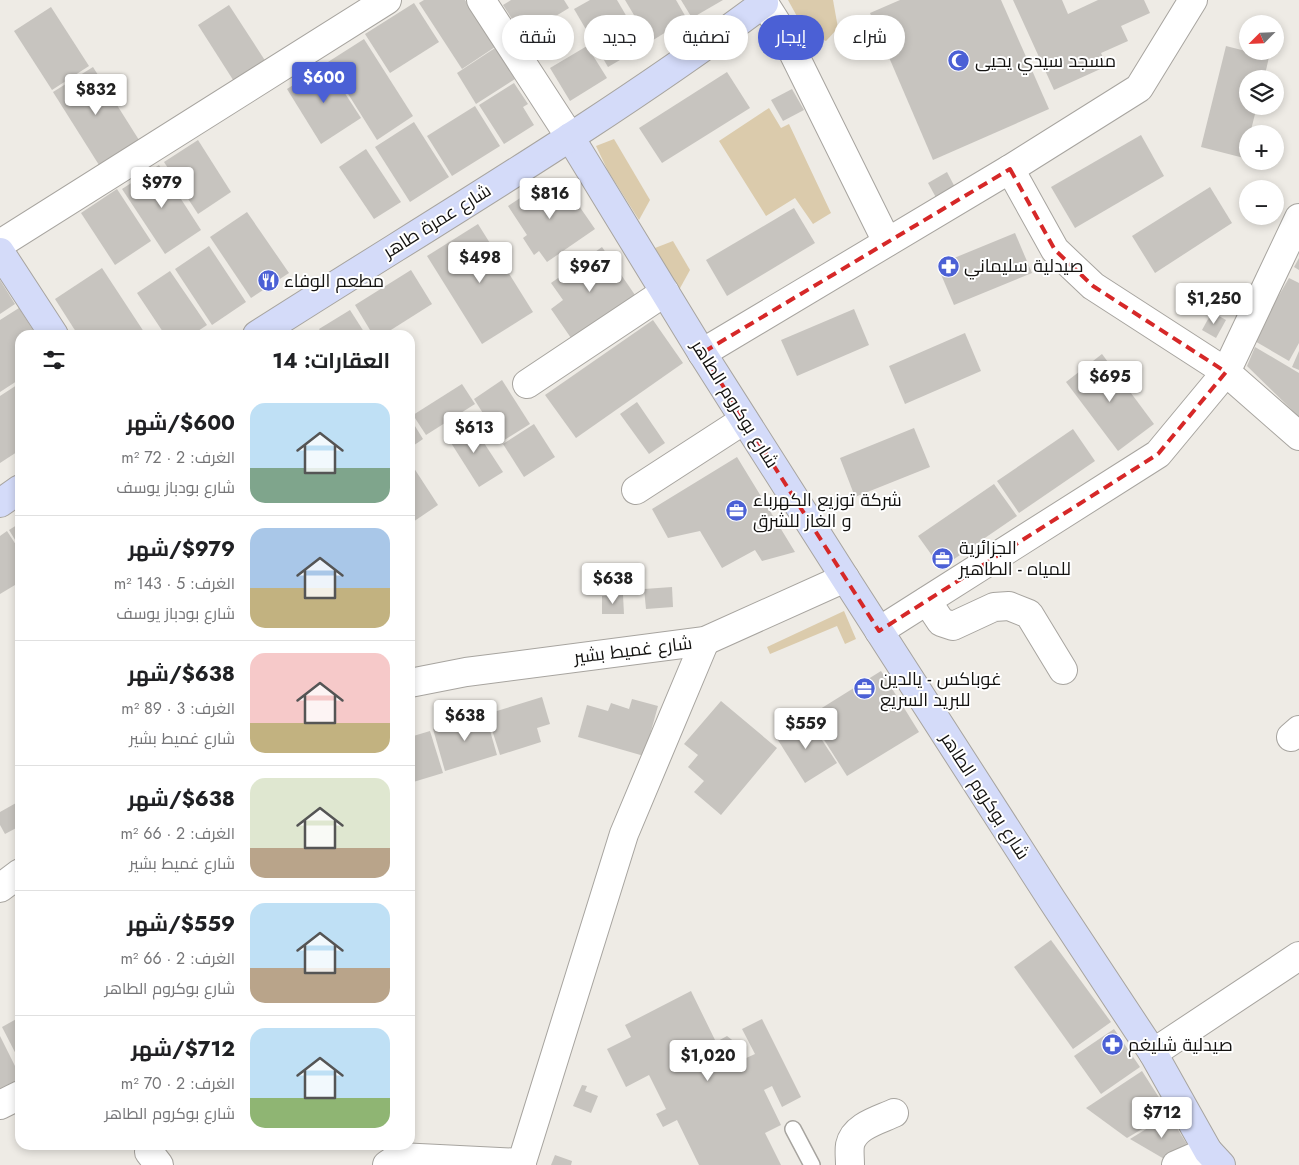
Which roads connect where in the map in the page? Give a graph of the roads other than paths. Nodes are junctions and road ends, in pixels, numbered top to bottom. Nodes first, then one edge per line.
1 (387, 0) edge
2 (481, 0) edge
3 (1193, 0) edge
4 (763, 2) edge
5 (570, 137) junction
6 (1010, 169) junction
7 (1299, 218) edge
8 (887, 242) junction
9 (0, 244) edge
10 (0, 252) edge
11 (665, 292) junction
12 (51, 330) edge
13 (265, 330) edge
14 (702, 353) junction
15 (1226, 372) junction
16 (528, 384) dead end
17 (744, 420) junction
18 (1299, 436) edge
19 (636, 490) dead end
20 (15, 492) edge
21 (0, 503) edge
22 (845, 578) junction
23 (927, 601) junction
24 (879, 631) junction
25 (705, 641) junction
26 (1063, 670) dead end
27 (415, 682) edge
28 (15, 878) edge
29 (0, 888) edge
30 (1299, 956) edge
31 (1153, 1053) junction
32 (15, 1098) edge
33 (0, 1105) edge
34 (894, 1113) dead end
35 (793, 1128) dead end
36 (1213, 1160) edge
37 (521, 1164) edge
38 (387, 1165) edge
39 (812, 1165) edge
40 (850, 1165) edge
41 (1176, 1165) edge

1 - 9 street
2 - 5 street
3 - 6 street
4 - 5 main road, شارع عمرة طاهر
4 - 8 street
5 - 11 main road, شارع بوكروم الطاهر
5 - 13 main road, شارع عمرة طاهر
6 - 8 street
6 - 15 street
7 - 15 street
8 - 14 street
10 - 12 main road
11 - 14 main road, شارع بوكروم الطاهر
11 - 16 street
14 - 17 main road, شارع بوكروم الطاهر
15 - 18 street
15 - 23 street
17 - 19 street
17 - 22 main road, شارع بوكروم الطاهر
20 - 21 main road
22 - 24 main road, شارع بوكروم الطاهر
22 - 25 street, شارع غميط بشير
23 - 24 street
23 - 26 street
24 - 31 main road, شارع بوكروم الطاهر
25 - 27 street, شارع غميط بشير
25 - 37 street
28 - 29 street
30 - 31 street
31 - 36 main road, شارع بوكروم الطاهر
32 - 33 street
34 - 40 street
35 - 39 lane
36 - 41 street
37 - 38 street

